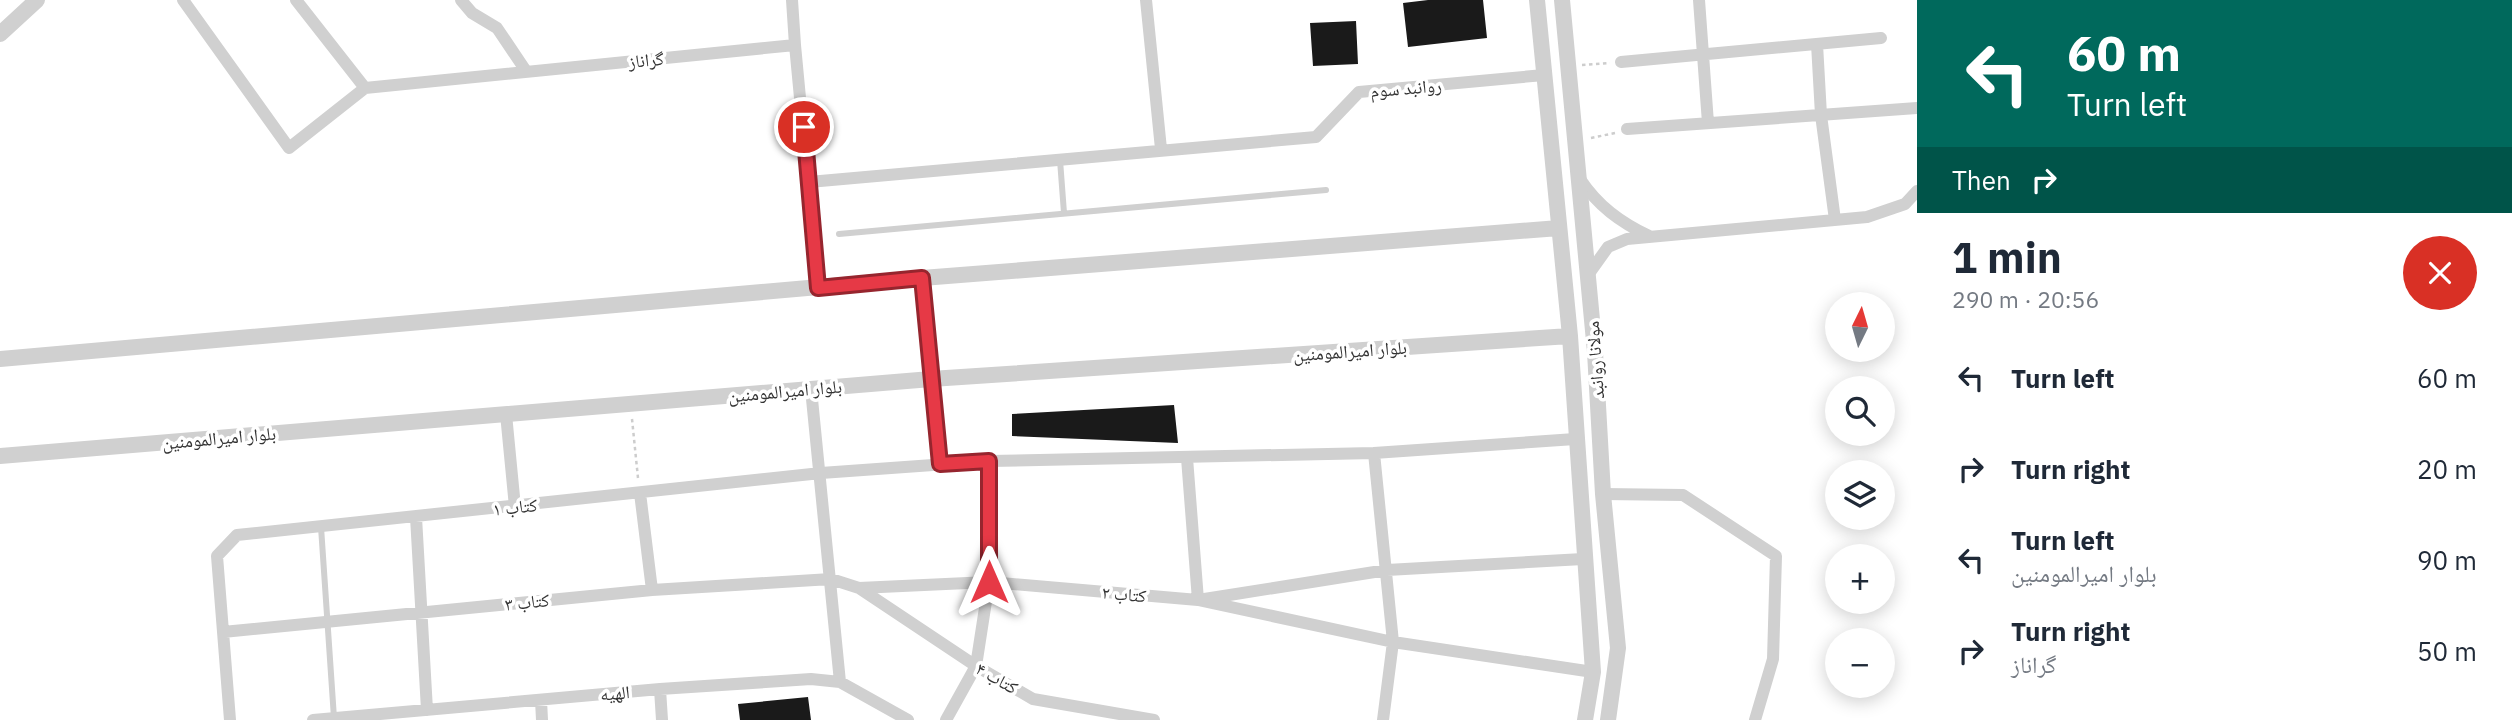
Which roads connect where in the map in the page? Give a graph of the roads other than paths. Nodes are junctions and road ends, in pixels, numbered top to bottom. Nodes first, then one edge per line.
1 (37, 0) edge
2 (183, 0) edge
3 (296, 0) edge
4 (461, 0) edge
5 (792, 0) edge
6 (1146, 0) edge
7 (1537, 0) edge
8 (1562, 0) edge
9 (1699, 0) edge
10 (0, 34) edge
11 (1881, 38) dead end
12 (1817, 44) junction
13 (795, 45) junction
14 (1703, 54) junction
15 (1621, 62) road end
16 (526, 71) junction
17 (1544, 75) junction
18 (365, 88) junction
19 (1917, 108) edge
20 (1821, 115) junction
21 (1708, 123) junction
22 (1627, 129) road end
23 (1161, 149) junction
24 (1059, 158) junction
25 (1578, 177) junction
26 (1555, 178) junction
27 (809, 182) junction
28 (1326, 190) dead end
29 (1915, 197) edge
30 (1064, 213) junction
31 (1835, 220) junction
32 (1559, 228) junction
33 (839, 234) dead end
34 (1649, 236) junction
35 (1588, 275) junction
36 (1564, 276) junction
37 (922, 278) junction
38 (818, 288) junction
39 (1570, 336) junction
40 (0, 359) edge
41 (931, 379) junction
42 (811, 389) junction
43 (506, 414) junction
44 (1575, 439) junction
45 (1374, 453) junction
46 (0, 456) edge
47 (1187, 458) junction
48 (989, 461) junction
49 (940, 464) junction
50 (821, 474) junction
51 (640, 493) junction
52 (1603, 494) junction
53 (515, 506) junction
54 (416, 517) junction
55 (321, 527) junction
56 (1583, 559) junction
57 (1387, 570) junction
58 (831, 579) junction
59 (989, 582) junction
60 (859, 588) junction
61 (652, 590) junction
62 (1198, 600) junction
63 (421, 613) junction
64 (329, 621) junction
65 (223, 632) junction
66 (1393, 642) junction
67 (976, 666) junction
68 (1593, 672) junction
69 (841, 682) junction
70 (660, 689) junction
71 (541, 700) junction
72 (427, 710) junction
73 (334, 719) edge
74 (230, 720) edge
75 (313, 720) edge
76 (542, 720) edge
77 (662, 720) edge
78 (908, 720) edge
79 (946, 720) edge
80 (1154, 720) edge
81 (1383, 720) edge
82 (1585, 720) edge
83 (1608, 720) edge
84 (1755, 720) edge

1 - 10 street
2 - 18 street
3 - 18 street
4 - 16 street
5 - 13 street
6 - 23 street
7 - 17 street, مولانا روانبد
8 - 25 street, مولانا روانبد
9 - 14 street
11 - 12 street
12 - 14 street
12 - 20 street
13 - 16 street, گراناز
13 - 27 street
14 - 15 street
14 - 21 street
16 - 18 street, گراناز
17 - 23 street, روانبد سوم
17 - 26 street, مولانا روانبد
19 - 20 street
20 - 21 street
20 - 31 street
21 - 22 street
23 - 24 street, روانبد سوم
24 - 27 street, روانبد سوم
24 - 30 lane
25 - 26 street
25 - 34 street
25 - 35 street, مولانا روانبد
26 - 32 street, مولانا روانبد
27 - 38 street
28 - 30 lane
29 - 31 street
30 - 33 lane
31 - 34 street
32 - 36 street, مولانا روانبد
32 - 37 street
34 - 35 street
35 - 36 street
35 - 52 street, مولانا روانبد
36 - 39 street, مولانا روانبد
37 - 38 street
37 - 41 street
38 - 40 street
39 - 41 street, بلوار امیرالمومنین
39 - 44 street, مولانا روانبد
41 - 42 street, بلوار امیرالمومنین
41 - 49 street
42 - 43 street, بلوار امیرالمومنین
42 - 50 street
43 - 46 street, بلوار امیرالمومنین
43 - 53 street
44 - 45 street, کتاب ۱
44 - 56 street, مولانا روانبد
45 - 47 street, کتاب ۱
45 - 57 street
47 - 48 street, کتاب ۱
47 - 62 street
48 - 49 street, کتاب ۱
48 - 59 street
49 - 50 street, کتاب ۱
50 - 51 street, کتاب ۱
50 - 58 street
51 - 53 street, کتاب ۱
51 - 61 street
52 - 83 street, مولانا روانبد
52 - 84 street
53 - 54 street, کتاب ۱
54 - 55 street, کتاب ۱
54 - 63 street
55 - 64 lane
55 - 65 street, کتاب ۱
56 - 57 street, کتاب ۲
56 - 68 street, مولانا روانبد
57 - 62 street, کتاب ۲
57 - 66 street
58 - 60 street
58 - 61 street, کتاب ۳
58 - 69 street
59 - 60 street, کتاب ۲
59 - 62 street, کتاب ۲
59 - 67 street
60 - 67 street, کتاب ۴
61 - 63 street, کتاب ۳
62 - 66 street
63 - 64 street, کتاب ۳
63 - 72 street
64 - 65 street, کتاب ۳
64 - 73 lane
65 - 74 street
66 - 68 street
66 - 81 street
67 - 79 street
67 - 80 street, کتاب ۴
68 - 82 street, مولانا روانبد
69 - 70 street, الهیه
69 - 78 street, الهیه
70 - 71 street, الهیه
70 - 77 street
71 - 72 street, الهیه
71 - 76 street
72 - 73 street, الهیه
73 - 75 street, الهیه

